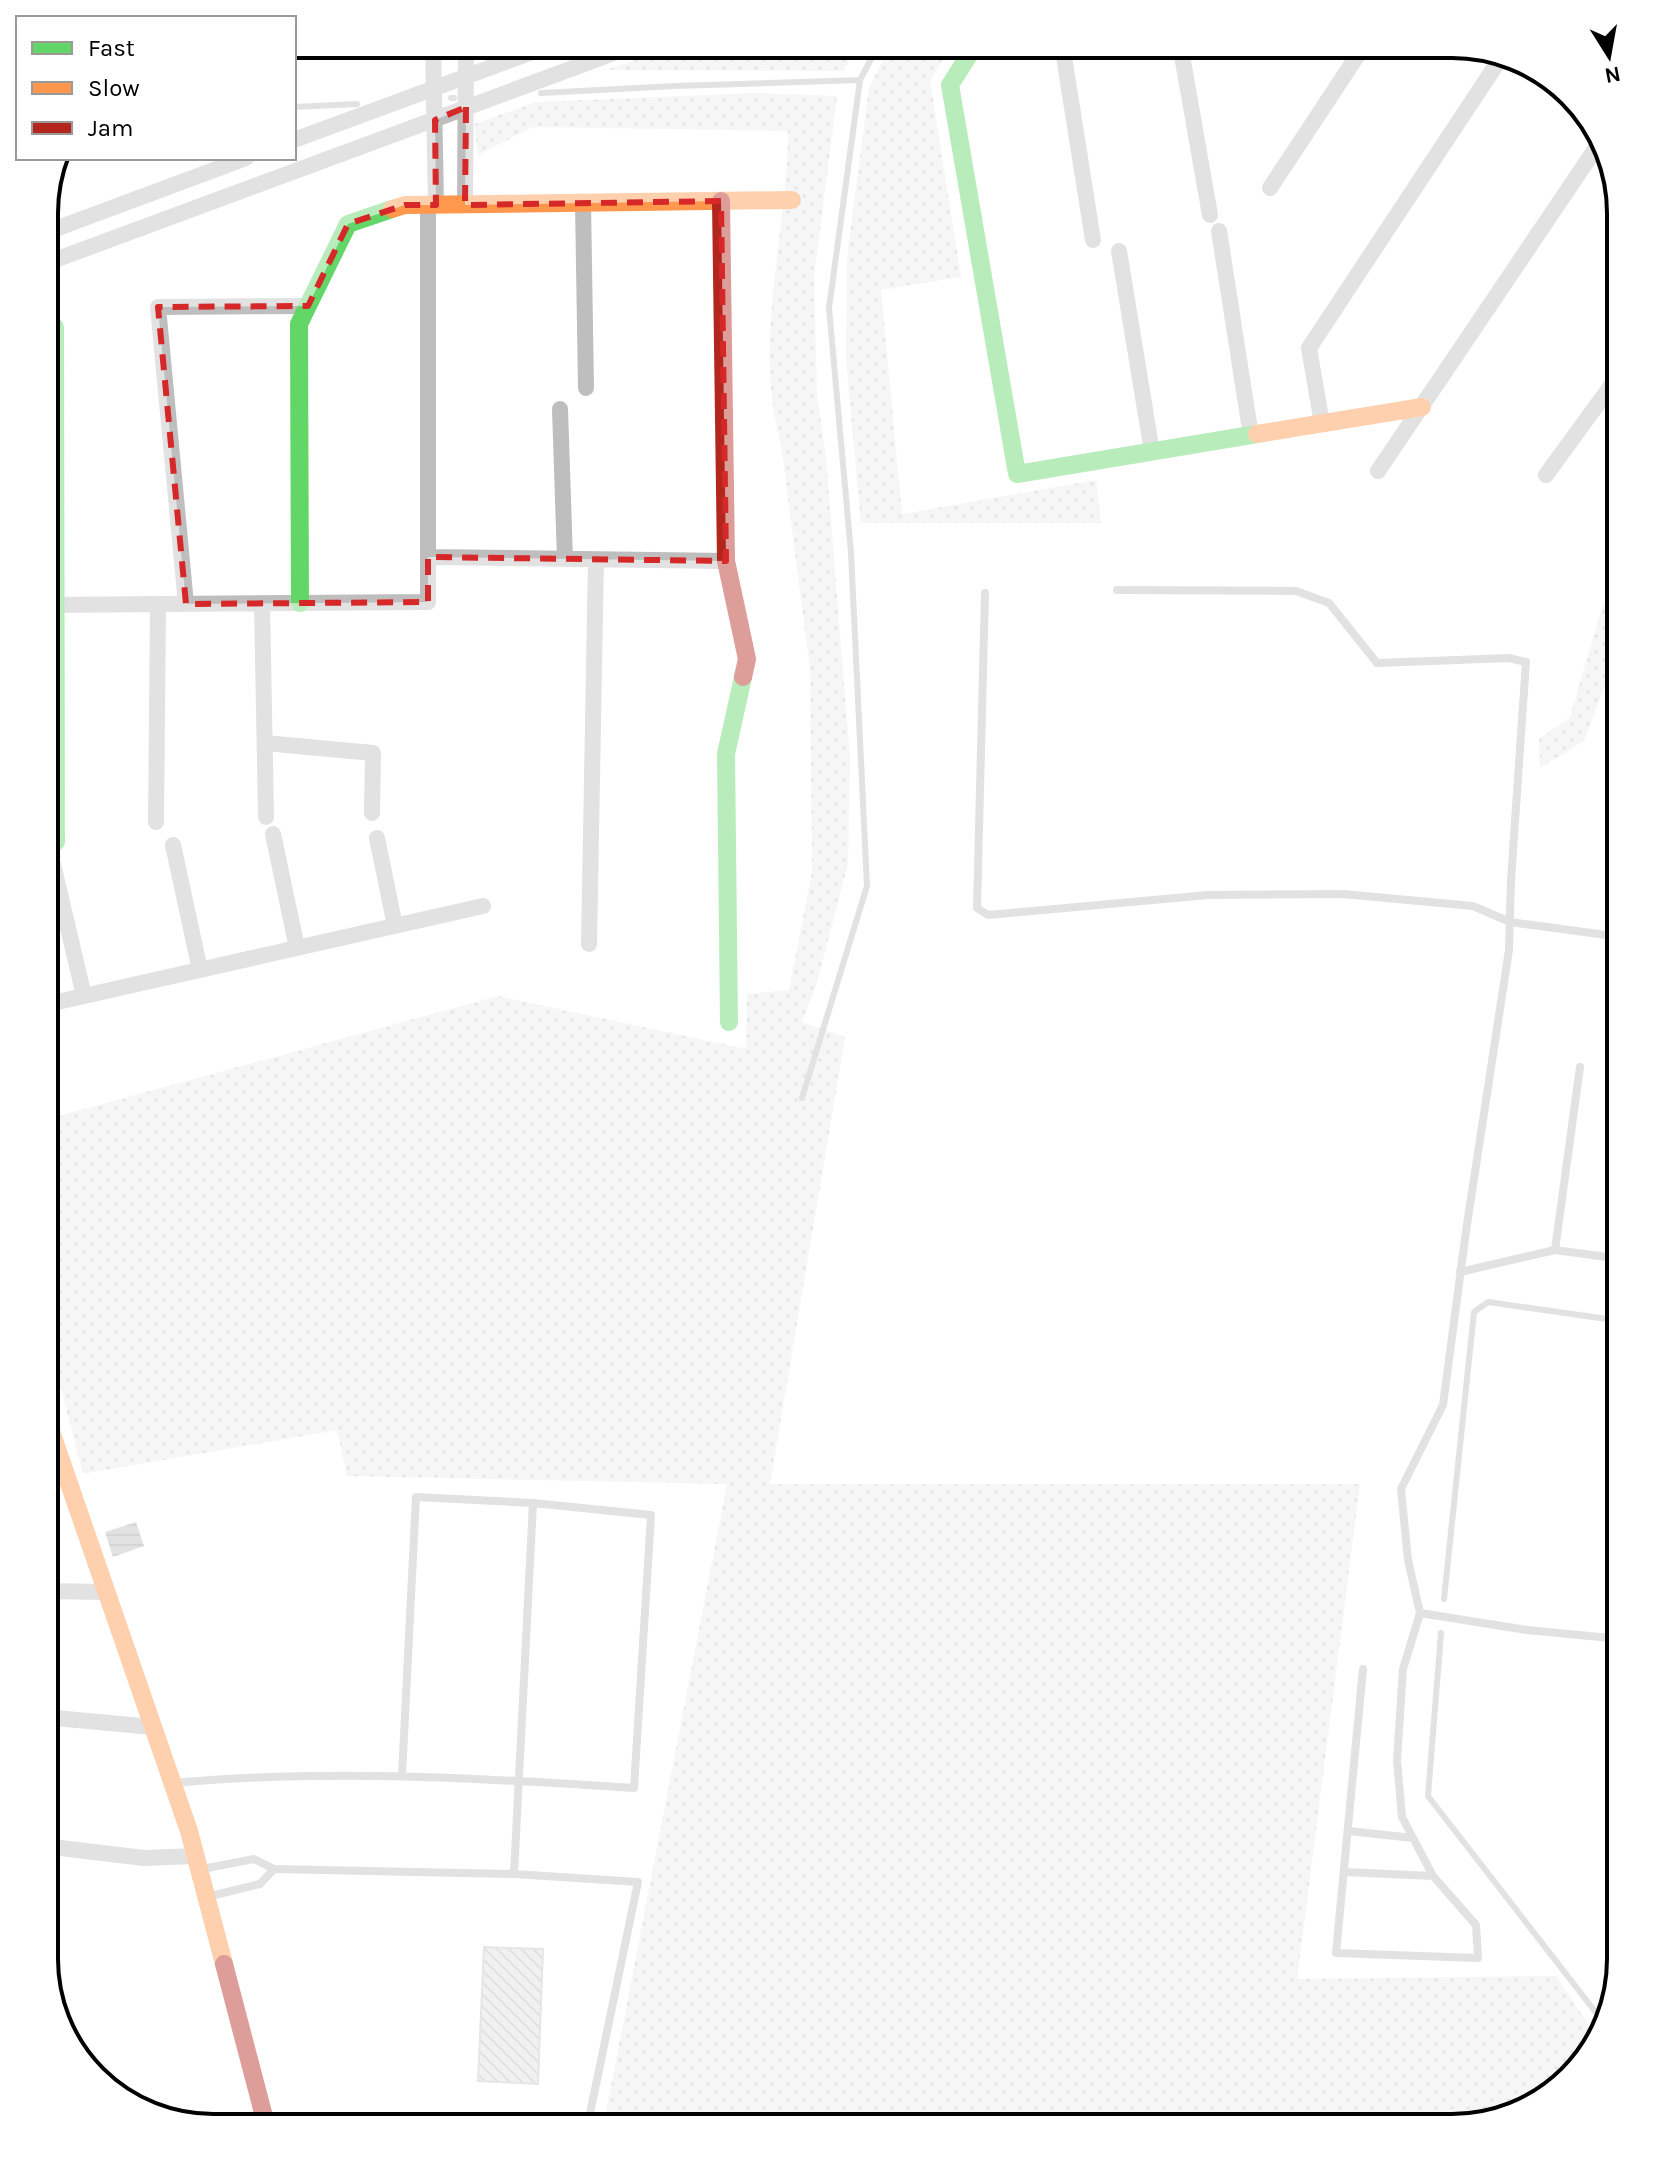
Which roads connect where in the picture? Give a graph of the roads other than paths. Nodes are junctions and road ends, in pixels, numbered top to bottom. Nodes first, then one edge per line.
1 (433, 58) edge
2 (466, 58) edge
3 (517, 58) edge
4 (600, 58) edge
5 (967, 58) edge
6 (1064, 58) edge
7 (1182, 58) edge
8 (1356, 58) edge
9 (1496, 65) edge
10 (466, 77) junction
11 (434, 89) junction
12 (466, 107) junction
13 (435, 120) junction
14 (296, 139) edge
15 (1594, 151) edge
16 (241, 160) edge
17 (1270, 188) dead end
18 (792, 200) dead end
19 (721, 201) junction
20 (583, 203) junction
21 (432, 205) junction
22 (465, 205) junction
23 (1210, 215) dead end
24 (58, 228) edge
25 (1219, 231) dead end
26 (1093, 240) dead end
27 (1119, 251) dead end
28 (58, 259) edge
29 (308, 306) junction
30 (586, 388) dead end
31 (1607, 391) edge
32 (1422, 407) junction
33 (560, 409) dead end
34 (1322, 424) junction
35 (1251, 436) junction
36 (1152, 452) junction
37 (1378, 471) dead end
38 (1546, 475) dead end
39 (428, 557) junction
40 (565, 559) junction
41 (596, 559) junction
42 (726, 561) junction
43 (1117, 590) dead end
44 (985, 593) dead end
45 (262, 603) junction
46 (300, 603) junction
47 (158, 604) junction
48 (186, 604) junction
49 (58, 605) edge
50 (265, 743) junction
51 (372, 813) dead end
52 (266, 817) dead end
53 (156, 822) dead end
54 (273, 834) dead end
55 (377, 838) dead end
56 (173, 845) dead end
57 (58, 885) edge
58 (483, 906) dead end
59 (1510, 922) junction
60 (395, 926) junction
61 (1607, 935) edge
62 (589, 944) dead end
63 (297, 948) junction
64 (200, 970) junction
65 (84, 996) junction
66 (58, 1002) edge
67 (729, 1022) dead end
68 (1580, 1067) dead end
69 (1555, 1250) junction
70 (1607, 1257) edge
71 (1460, 1272) junction
72 (58, 1451) edge
73 (533, 1503) junction
74 (58, 1591) edge
75 (107, 1592) junction
76 (1420, 1613) junction
77 (1607, 1638) edge
78 (1363, 1669) dead end
79 (58, 1718) edge
80 (153, 1727) junction
81 (402, 1775) junction
82 (518, 1780) junction
83 (173, 1783) junction
84 (1349, 1831) junction
85 (1413, 1838) junction
86 (58, 1848) edge
87 (198, 1863) junction
88 (274, 1869) junction
89 (1345, 1872) junction
90 (514, 1874) junction
91 (1433, 1876) junction
92 (207, 1897) junction
93 (263, 2114) edge
94 (590, 2114) edge

1 - 11 street
2 - 10 street
3 - 10 street
4 - 12 street
5 - 36 street
6 - 26 street
7 - 23 street
8 - 17 street
9 - 34 street
10 - 11 street
10 - 12 street
11 - 13 street
11 - 14 street
12 - 13 street
12 - 22 street
13 - 21 street
13 - 28 street
15 - 32 street
16 - 24 street
18 - 19 street
19 - 20 street
19 - 42 street
20 - 22 street
20 - 30 street
21 - 22 street
21 - 29 street
21 - 39 street
25 - 35 street
27 - 36 street
29 - 46 street
29 - 48 street
31 - 38 street
32 - 34 street
32 - 37 street
33 - 40 street
34 - 35 street
35 - 36 street
39 - 40 street
39 - 46 street
40 - 41 street
41 - 42 street
41 - 62 street
42 - 67 street
43 - 59 lane
44 - 59 lane
45 - 46 street
45 - 48 street
45 - 50 street
47 - 48 street
47 - 49 street
47 - 53 street
50 - 51 street
50 - 52 street
54 - 63 street
55 - 60 street
56 - 64 street
57 - 65 street
58 - 60 street
59 - 61 lane
59 - 71 lane
60 - 63 street
63 - 64 street
64 - 65 street
65 - 66 street
68 - 69 lane
69 - 70 lane
69 - 71 lane
71 - 76 lane
72 - 75 street
73 - 81 lane
73 - 82 lane
73 - 82 lane
74 - 75 street
75 - 80 street
76 - 77 lane
76 - 85 lane
78 - 84 lane
79 - 80 street
80 - 83 street
81 - 82 lane
81 - 83 lane
82 - 90 lane
83 - 87 street
84 - 85 lane
84 - 89 lane
85 - 91 lane
86 - 87 street
87 - 88 lane
87 - 92 street
88 - 90 lane
88 - 92 lane
89 - 91 lane
89 - 91 lane
90 - 94 lane
92 - 93 street

